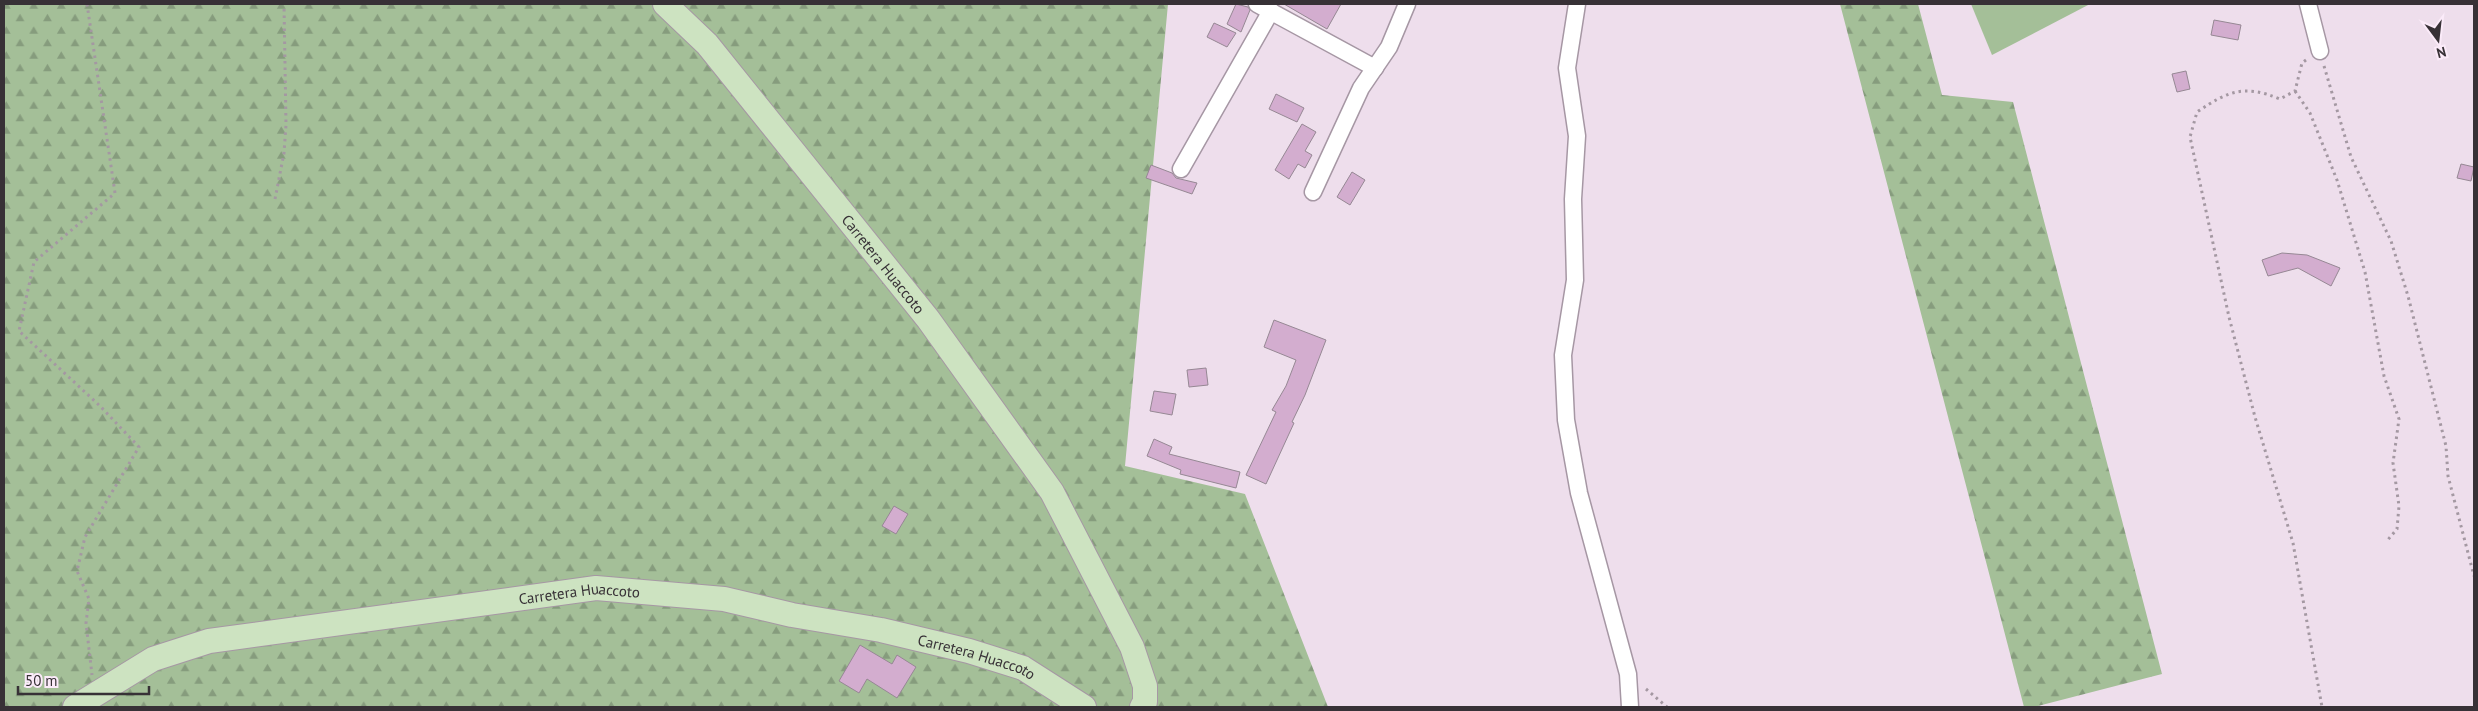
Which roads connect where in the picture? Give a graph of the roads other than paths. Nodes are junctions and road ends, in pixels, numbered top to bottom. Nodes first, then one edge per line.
1 (665, 4) edge
2 (1407, 4) edge
3 (1577, 4) edge
4 (2308, 4) edge
5 (1264, 7) edge
6 (2320, 51) road end
7 (1375, 68) junction
8 (1181, 169) dead end
9 (1313, 192) dead end
10 (75, 707) edge
11 (1084, 707) edge
12 (1142, 707) edge
13 (1630, 707) edge

1 - 12 street, Carretera Huaccoto
2 - 7 street
3 - 13 street
4 - 6 street
5 - 7 street
5 - 8 street
7 - 9 street
10 - 11 street, Carretera Huaccoto

